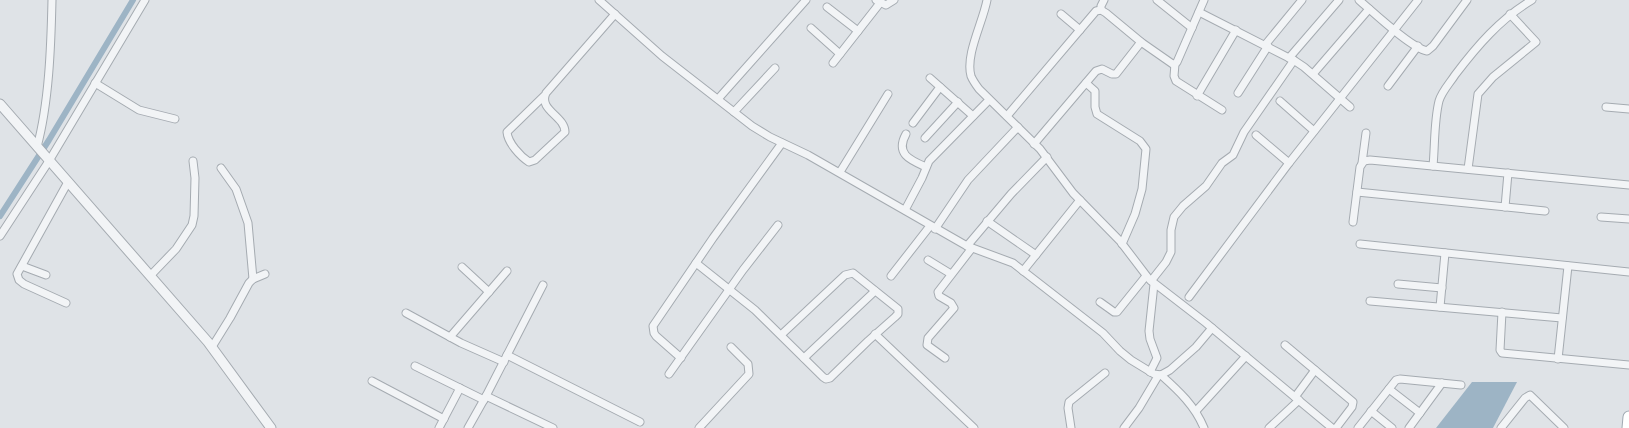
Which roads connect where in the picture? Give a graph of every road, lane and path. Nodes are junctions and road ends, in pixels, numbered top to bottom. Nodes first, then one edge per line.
1 (52, 0) edge
2 (145, 0) edge
3 (599, 0) edge
4 (795, 0) edge
5 (894, 0) edge
6 (987, 0) edge
7 (1104, 0) edge
8 (1157, 0) edge
9 (1204, 0) edge
10 (1302, 0) edge
11 (1339, 0) edge
12 (1359, 0) edge
13 (1418, 0) edge
14 (1467, 0) edge
15 (1532, 0) edge
16 (878, 2) edge
17 (804, 3) edge
18 (827, 7) dead end
19 (1369, 9) junction
20 (1101, 10) junction
21 (1199, 12) junction
22 (615, 14) junction
23 (1061, 14) dead end
24 (1510, 14) junction
25 (811, 28) dead end
26 (1192, 28) junction
27 (1394, 29) junction
28 (1080, 30) junction
29 (1236, 30) junction
30 (858, 31) junction
31 (1141, 42) junction
32 (1267, 46) junction
33 (1418, 46) junction
34 (840, 54) junction
35 (1291, 59) junction
36 (833, 63) dead end
37 (1175, 64) junction
38 (775, 68) dead end
39 (1312, 74) junction
40 (930, 78) dead end
41 (95, 83) junction
42 (1086, 83) junction
43 (1388, 86) dead end
44 (940, 87) junction
45 (1238, 93) dead end
46 (888, 94) dead end
47 (544, 96) junction
48 (1197, 96) junction
49 (1339, 98) junction
50 (718, 99) junction
51 (1280, 101) dead end
52 (958, 102) junction
53 (986, 103) junction
54 (0, 104) edge
55 (1350, 107) dead end
56 (1606, 107) dead end
57 (1629, 109) edge
58 (1222, 110) dead end
59 (734, 112) junction
60 (973, 116) junction
61 (1007, 116) junction
62 (175, 119) dead end
63 (913, 123) dead end
64 (1018, 127) junction
65 (1314, 131) junction
66 (1366, 133) dead end
67 (906, 134) dead end
68 (1256, 135) dead end
69 (925, 138) dead end
70 (782, 143) junction
71 (1034, 144) junction
72 (42, 153) junction
73 (1046, 158) junction
74 (193, 161) dead end
75 (1289, 163) junction
76 (1362, 163) junction
77 (1433, 166) junction
78 (926, 167) junction
79 (221, 168) dead end
80 (1468, 169) junction
81 (840, 172) junction
82 (1508, 173) junction
83 (68, 182) junction
84 (1629, 185) edge
85 (1357, 192) junction
86 (1080, 200) junction
87 (1505, 207) junction
88 (905, 210) junction
89 (1545, 211) dead end
90 (1601, 217) dead end
91 (1629, 219) edge
92 (987, 221) junction
93 (1353, 222) dead end
94 (778, 225) dead end
95 (933, 227) junction
96 (0, 236) edge
97 (1122, 244) junction
98 (1360, 244) dead end
99 (969, 247) junction
100 (1445, 253) junction
101 (1036, 255) junction
102 (928, 260) dead end
103 (696, 263) junction
104 (22, 266) junction
105 (1568, 266) junction
106 (462, 267) dead end
107 (507, 271) dead end
108 (1023, 271) junction
109 (1629, 272) edge
110 (265, 274) dead end
111 (951, 274) junction
112 (46, 275) dead end
113 (150, 276) junction
114 (890, 276) dead end
115 (253, 279) junction
116 (1151, 280) junction
117 (1398, 284) dead end
118 (543, 285) dead end
119 (1442, 288) junction
120 (730, 289) junction
121 (876, 291) junction
122 (489, 292) junction
123 (1189, 297) dead end
124 (1370, 301) dead end
125 (1100, 302) dead end
126 (66, 303) dead end
127 (1440, 307) junction
128 (1502, 312) junction
129 (406, 313) dead end
130 (1562, 318) junction
131 (1212, 328) junction
132 (875, 334) junction
133 (781, 335) junction
134 (450, 337) junction
135 (1285, 345) dead end
136 (212, 347) junction
137 (732, 347) dead end
138 (1246, 356) junction
139 (505, 358) junction
140 (681, 358) junction
141 (804, 358) junction
142 (945, 358) dead end
143 (1558, 358) junction
144 (1629, 365) edge
145 (415, 366) dead end
146 (1315, 370) junction
147 (1150, 372) junction
148 (1106, 373) dead end
149 (669, 374) dead end
150 (1160, 376) junction
151 (372, 381) dead end
152 (1442, 383) junction
153 (1461, 385) dead end
154 (460, 388) junction
155 (1389, 389) junction
156 (485, 398) junction
157 (1297, 398) junction
158 (1196, 411) junction
159 (1371, 412) junction
160 (1420, 413) junction
161 (444, 419) junction
162 (640, 422) dead end
163 (271, 428) edge
164 (439, 428) edge
165 (469, 428) edge
166 (554, 428) edge
167 (699, 428) edge
168 (974, 428) edge
169 (1071, 428) edge
170 (1124, 428) edge
171 (1204, 428) edge
172 (1269, 428) edge
173 (1334, 428) edge
174 (1358, 428) edge
175 (1392, 428) edge
176 (1409, 428) edge
177 (1501, 428) edge
178 (1564, 428) edge

1 - 72 street
2 - 41 street
3 - 22 street
4 - 17 street
5 - 16 street
6 - 53 street
7 - 20 street
8 - 26 street
9 - 21 street
10 - 32 street
11 - 35 street
12 - 19 street
13 - 27 street
14 - 33 street
15 - 24 street
16 - 30 street
17 - 50 street
18 - 30 street
19 - 27 street
19 - 39 street
20 - 28 street
20 - 31 street
21 - 26 street
21 - 29 street
22 - 47 street
22 - 50 street
23 - 28 street
24 - 77 street
24 - 80 street
25 - 34 street
26 - 37 street
27 - 33 street
27 - 49 street
28 - 61 street
29 - 32 street
29 - 48 street
30 - 34 street
31 - 37 street
31 - 42 street
32 - 35 street
32 - 45 street
33 - 43 street
34 - 36 street
35 - 39 street
35 - 116 street
37 - 48 street
38 - 59 street
39 - 49 street
40 - 44 street
41 - 62 street
41 - 72 street
42 - 71 street
42 - 97 street
44 - 52 street
44 - 63 street
46 - 81 street
47 - 47 street
48 - 58 street
49 - 55 street
49 - 65 street
50 - 59 street
51 - 65 street
52 - 60 street
52 - 69 street
53 - 60 street
53 - 61 street
54 - 72 street
56 - 57 street
59 - 70 street
60 - 78 street
61 - 64 street
64 - 71 street
64 - 95 street
65 - 75 street
66 - 76 street
67 - 78 street
68 - 75 street
70 - 81 street
70 - 103 street
71 - 73 street
72 - 83 street
72 - 96 street
73 - 86 street
73 - 92 street
74 - 113 street
75 - 123 street
76 - 77 street
76 - 85 street
77 - 80 street
78 - 88 street
79 - 115 street
80 - 82 street
81 - 88 street
82 - 84 street
82 - 87 street
83 - 104 street
83 - 113 street
85 - 87 street
85 - 93 street
86 - 97 street
86 - 101 street
87 - 89 street
88 - 95 street
90 - 91 street
92 - 99 street
92 - 101 street
94 - 120 street
95 - 99 street
95 - 114 street
97 - 116 street
98 - 100 street
99 - 108 street
99 - 111 street
100 - 105 street
100 - 119 street
101 - 108 street
102 - 111 street
103 - 120 street
103 - 140 street
104 - 112 street
104 - 126 street
105 - 109 street
105 - 130 street
106 - 122 street
107 - 122 street
108 - 147 street
110 - 115 street
111 - 142 street
113 - 136 street
115 - 136 street
116 - 125 street
116 - 131 street
116 - 147 street
117 - 119 street
118 - 139 street
119 - 127 street
120 - 133 street
120 - 140 street
121 - 132 street
121 - 133 street
121 - 141 street
122 - 134 street
124 - 127 street
127 - 128 street
128 - 130 street
128 - 143 street
129 - 134 street
130 - 143 street
131 - 138 street
131 - 150 street
132 - 141 street
132 - 168 street
133 - 141 street
134 - 139 street
135 - 146 street
136 - 163 street
137 - 167 street
138 - 157 street
138 - 158 street
139 - 156 street
139 - 162 street
140 - 149 street
143 - 144 street
145 - 154 street
146 - 157 street
146 - 173 street
147 - 150 street
148 - 169 street
150 - 158 street
150 - 170 street
151 - 161 street
152 - 153 street
152 - 155 street
152 - 160 street
154 - 156 street
154 - 161 street
155 - 159 street
155 - 160 street
156 - 165 street
156 - 166 street
157 - 172 street
157 - 173 street
158 - 171 street
159 - 174 street
159 - 175 street
160 - 176 street
161 - 164 street
177 - 178 street

